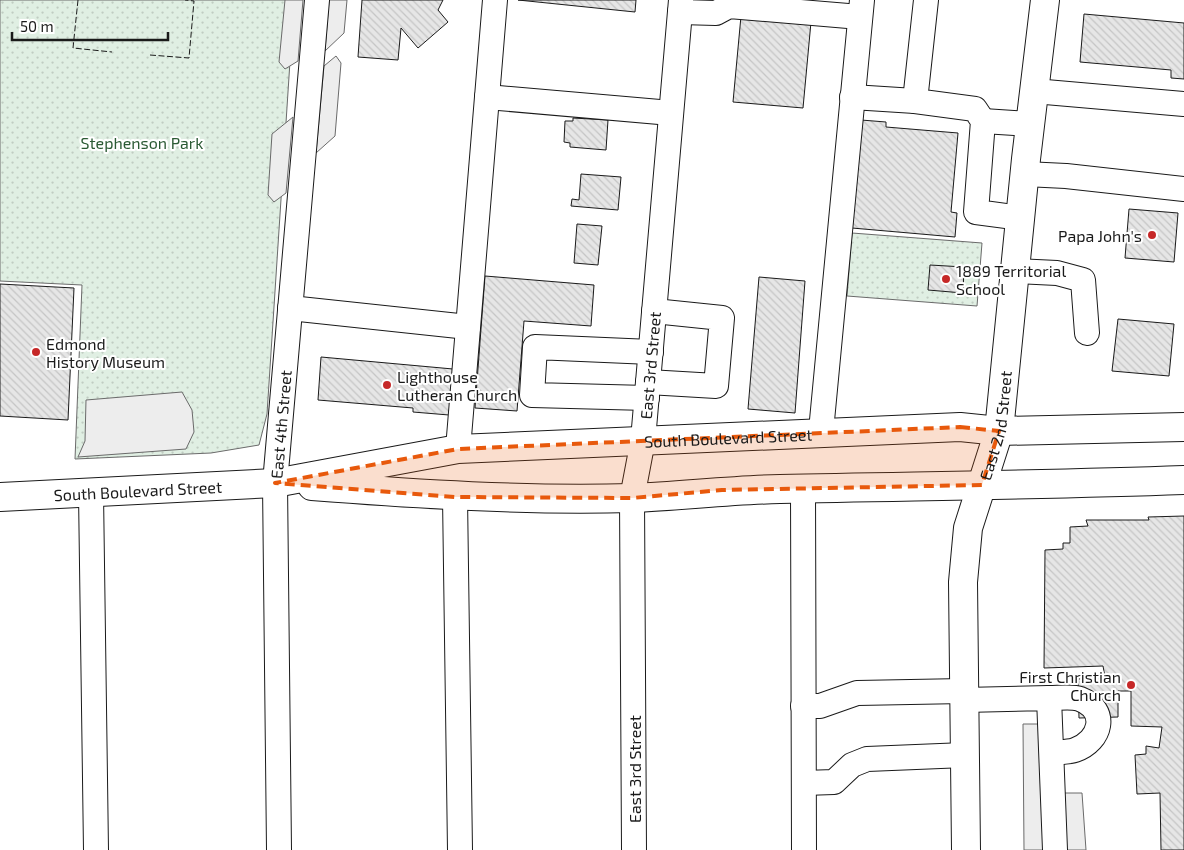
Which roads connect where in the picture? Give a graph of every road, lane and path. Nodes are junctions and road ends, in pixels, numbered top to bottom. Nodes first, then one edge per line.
1 (317, 0) edge
2 (495, 0) edge
3 (926, 0) edge
4 (1045, 0) edge
5 (680, 6) edge
6 (861, 9) edge
7 (1034, 91) junction
8 (487, 97) junction
9 (852, 97) junction
10 (915, 101) junction
11 (1184, 104) edge
12 (671, 113) junction
13 (983, 121) junction
14 (1030, 124) junction
15 (1025, 174) junction
16 (1184, 189) edge
17 (1020, 218) junction
18 (1015, 270) junction
19 (290, 308) junction
20 (654, 311) junction
21 (468, 328) junction
22 (1087, 333) dead end
23 (651, 352) junction
24 (647, 390) junction
25 (1184, 427) edge
26 (821, 431) junction
27 (999, 431) junction
28 (643, 440) junction
29 (458, 448) junction
30 (1184, 480) edge
31 (275, 483) junction
32 (982, 484) junction
33 (803, 488) junction
34 (91, 493) junction
35 (455, 497) junction
36 (0, 498) edge
37 (632, 498) junction
38 (964, 695) junction
39 (1049, 698) junction
40 (803, 706) junction
41 (1052, 753) junction
42 (965, 755) junction
43 (804, 783) junction
44 (96, 850) edge
45 (279, 850) edge
46 (460, 850) edge
47 (634, 850) edge
48 (804, 850) edge
49 (966, 850) edge
50 (1056, 850) edge

1 - 19 street, East 4th Street
2 - 8 street
3 - 10 street
4 - 7 main road, East 2nd Street
5 - 6 street
5 - 12 street, East 3rd Street
6 - 9 street
7 - 11 street
7 - 14 main road, East 2nd Street
8 - 12 street
8 - 21 street
9 - 10 street
9 - 26 street
10 - 13 street
12 - 20 street, East 3rd Street
13 - 14 street
13 - 17 street
14 - 15 main road, East 2nd Street
15 - 16 street
15 - 17 main road, East 2nd Street
17 - 18 main road, East 2nd Street
18 - 22 street
18 - 27 main road, East 2nd Street
19 - 21 street
19 - 31 street, East 4th Street
20 - 23 street, East 3rd Street
20 - 24 street
21 - 29 street
23 - 24 street, East 3rd Street
23 - 24 street
24 - 28 street, East 3rd Street
25 - 27 main road, South Boulevard Street
26 - 27 main road, South Boulevard Street
26 - 28 main road, South Boulevard Street
27 - 32 main road, East 2nd Street
28 - 29 main road, South Boulevard Street
28 - 37 street, East 3rd Street
29 - 31 main road, South Boulevard Street
30 - 32 main road, South Boulevard Street
31 - 34 main road, South Boulevard Street
31 - 35 main road, South Boulevard Street
31 - 45 street, East 4th Street
32 - 33 main road, South Boulevard Street
32 - 38 main road, East 2nd Street
33 - 37 main road, South Boulevard Street
33 - 40 street
34 - 36 main road, South Boulevard Street
34 - 44 street
35 - 37 main road, South Boulevard Street
35 - 46 street
37 - 47 street, East 3rd Street
38 - 39 street
38 - 40 street
38 - 42 main road, East 2nd Street
39 - 41 street
39 - 41 street
40 - 43 street
41 - 50 street
42 - 43 street
42 - 49 main road, East 2nd Street
43 - 48 street

